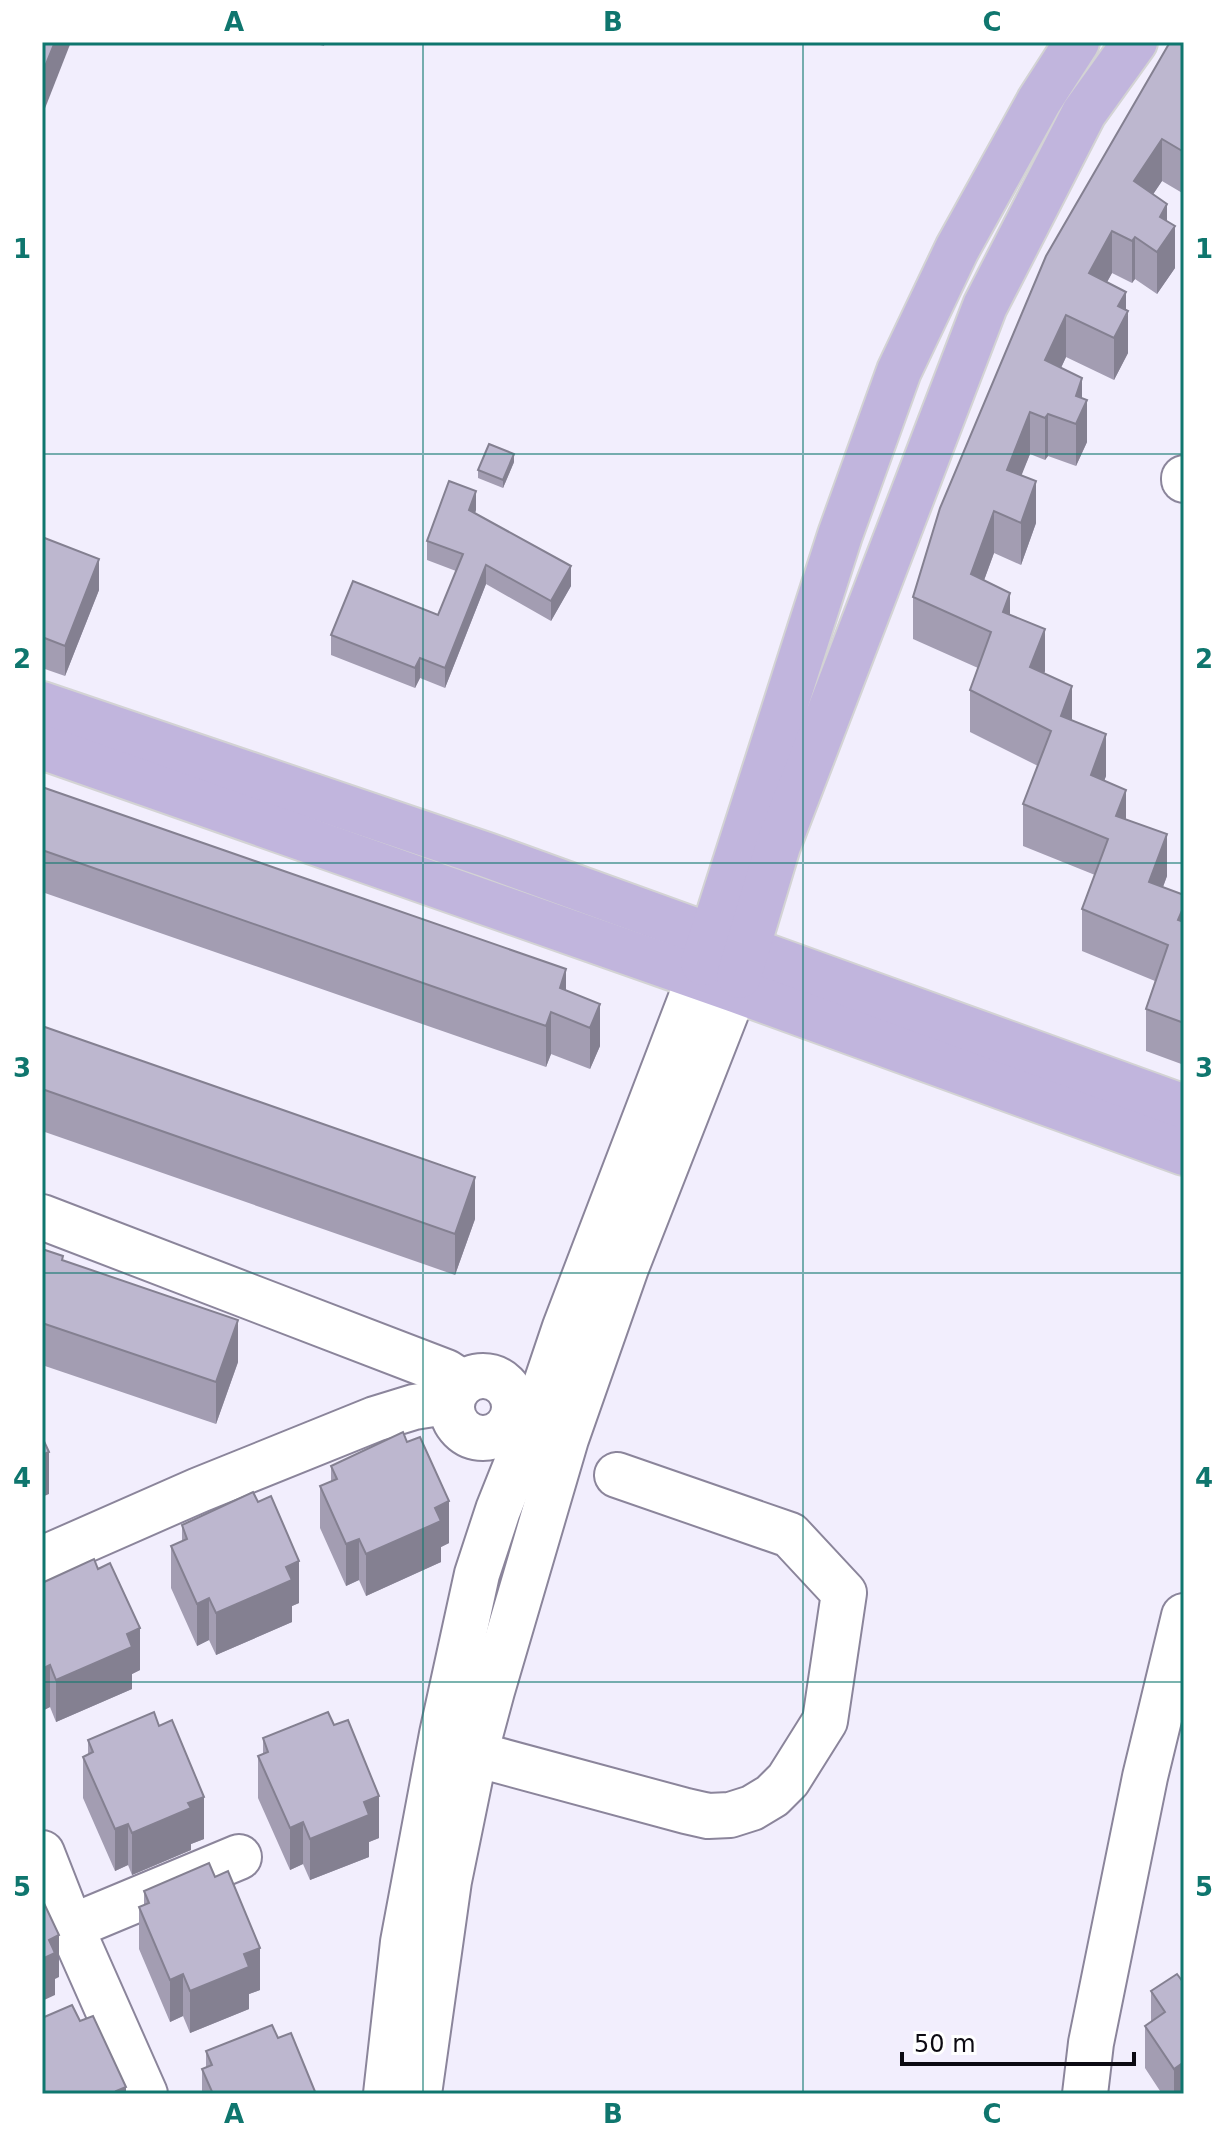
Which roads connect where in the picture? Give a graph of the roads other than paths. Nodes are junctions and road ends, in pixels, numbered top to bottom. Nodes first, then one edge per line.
1 (1077, 42) edge
2 (1135, 42) edge
3 (42, 704) edge
4 (42, 747) edge
5 (730, 942) junction
6 (717, 983) junction
7 (1184, 1107) edge
8 (1184, 1153) edge
9 (42, 1217) edge
10 (458, 1392) junction
11 (537, 1428) junction
12 (617, 1475) dead end
13 (42, 1559) edge
14 (1184, 1616) edge
15 (475, 1754) junction
16 (42, 1853) edge
17 (239, 1857) dead end
18 (71, 1927) junction
19 (145, 2094) edge
20 (386, 2094) edge
21 (419, 2094) edge
22 (1085, 2094) edge

1 - 5 main road
2 - 5 main road
3 - 5 main road
4 - 6 main road
5 - 6 main road
5 - 7 main road
6 - 8 main road
6 - 11 street
9 - 10 street
10 - 11 street
10 - 13 street
11 - 15 street
11 - 20 street
12 - 15 street
14 - 22 street
15 - 21 street
16 - 18 street
17 - 18 street
18 - 19 street

